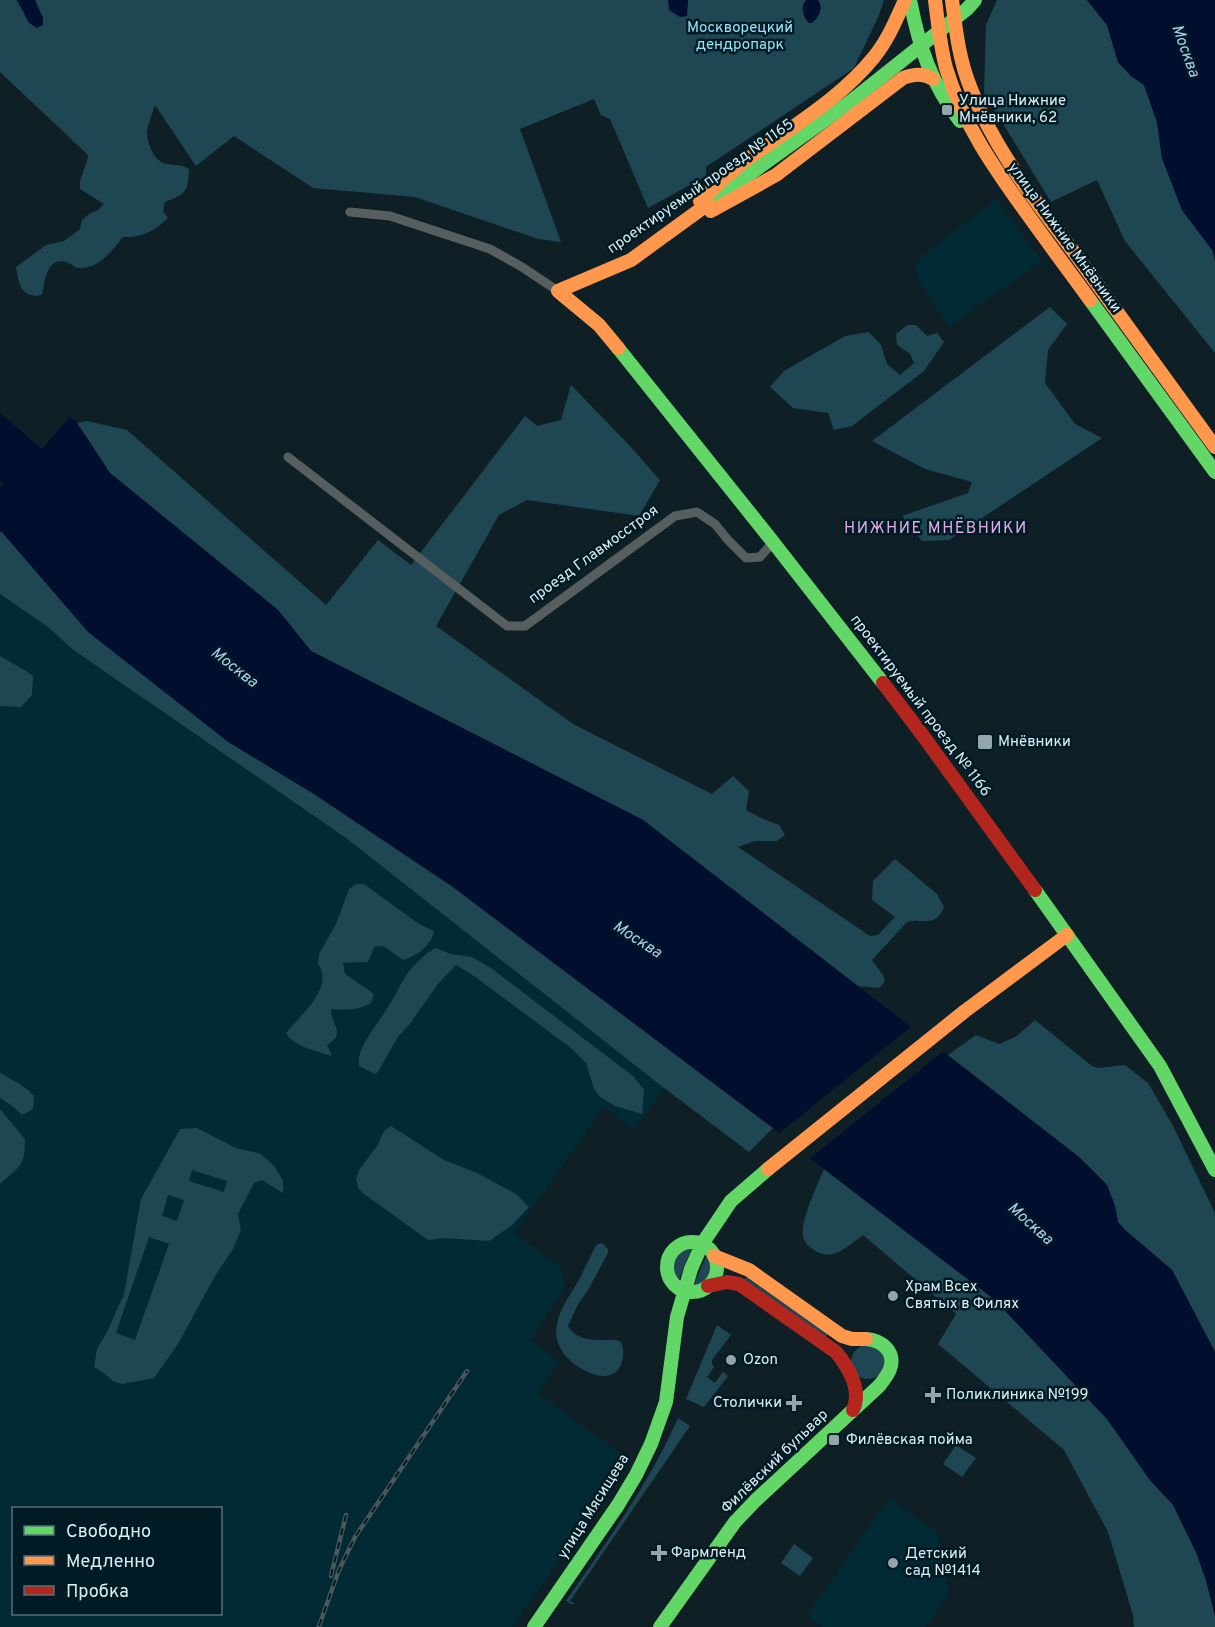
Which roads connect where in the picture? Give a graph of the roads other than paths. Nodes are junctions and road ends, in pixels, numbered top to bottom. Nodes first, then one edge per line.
1 (905, 0) edge
2 (910, 0) edge
3 (935, 0) edge
4 (952, 0) edge
5 (975, 0) edge
6 (933, 79) junction
7 (974, 136) junction
8 (350, 212) dead end
9 (667, 234) junction
10 (558, 291) junction
11 (1162, 373) junction
12 (1149, 382) junction
13 (1215, 447) edge
14 (288, 457) dead end
15 (1215, 472) edge
16 (773, 542) junction
17 (1067, 935) junction
18 (1215, 1170) edge
19 (702, 1244) junction
20 (714, 1256) junction
21 (708, 1286) junction
22 (684, 1291) junction
23 (862, 1340) junction
24 (848, 1371) junction
25 (885, 1378) junction
26 (853, 1410) junction
27 (534, 1627) edge
28 (660, 1627) edge

1 - 9 street
2 - 6 street
3 - 7 street, улица Нижние Мнёвники
4 - 11 street, улица Нижние Мнёвники
5 - 9 street, проектируемый проезд № 1165
6 - 7 street
6 - 9 street
7 - 12 street, улица Нижние Мнёвники
8 - 10 street
9 - 10 street, проектируемый проезд № 1165
10 - 16 street, проектируемый проезд № 1166
11 - 12 street
11 - 13 street, улица Нижние Мнёвники
12 - 15 street, улица Нижние Мнёвники
14 - 16 street, проезд Главмосстроя
16 - 17 street, проектируемый проезд № 1166
17 - 18 street, проектируемый проезд № 1166
17 - 19 street, улица Мясищева
19 - 20 street
19 - 22 street, улица Мясищева
19 - 22 street
20 - 21 street
20 - 23 street
21 - 22 street
21 - 24 street
22 - 27 street, улица Мясищева
23 - 24 street
23 - 25 street
24 - 25 street
24 - 26 street
25 - 26 street, Филёвский бульвар
26 - 28 street, Филёвский бульвар

